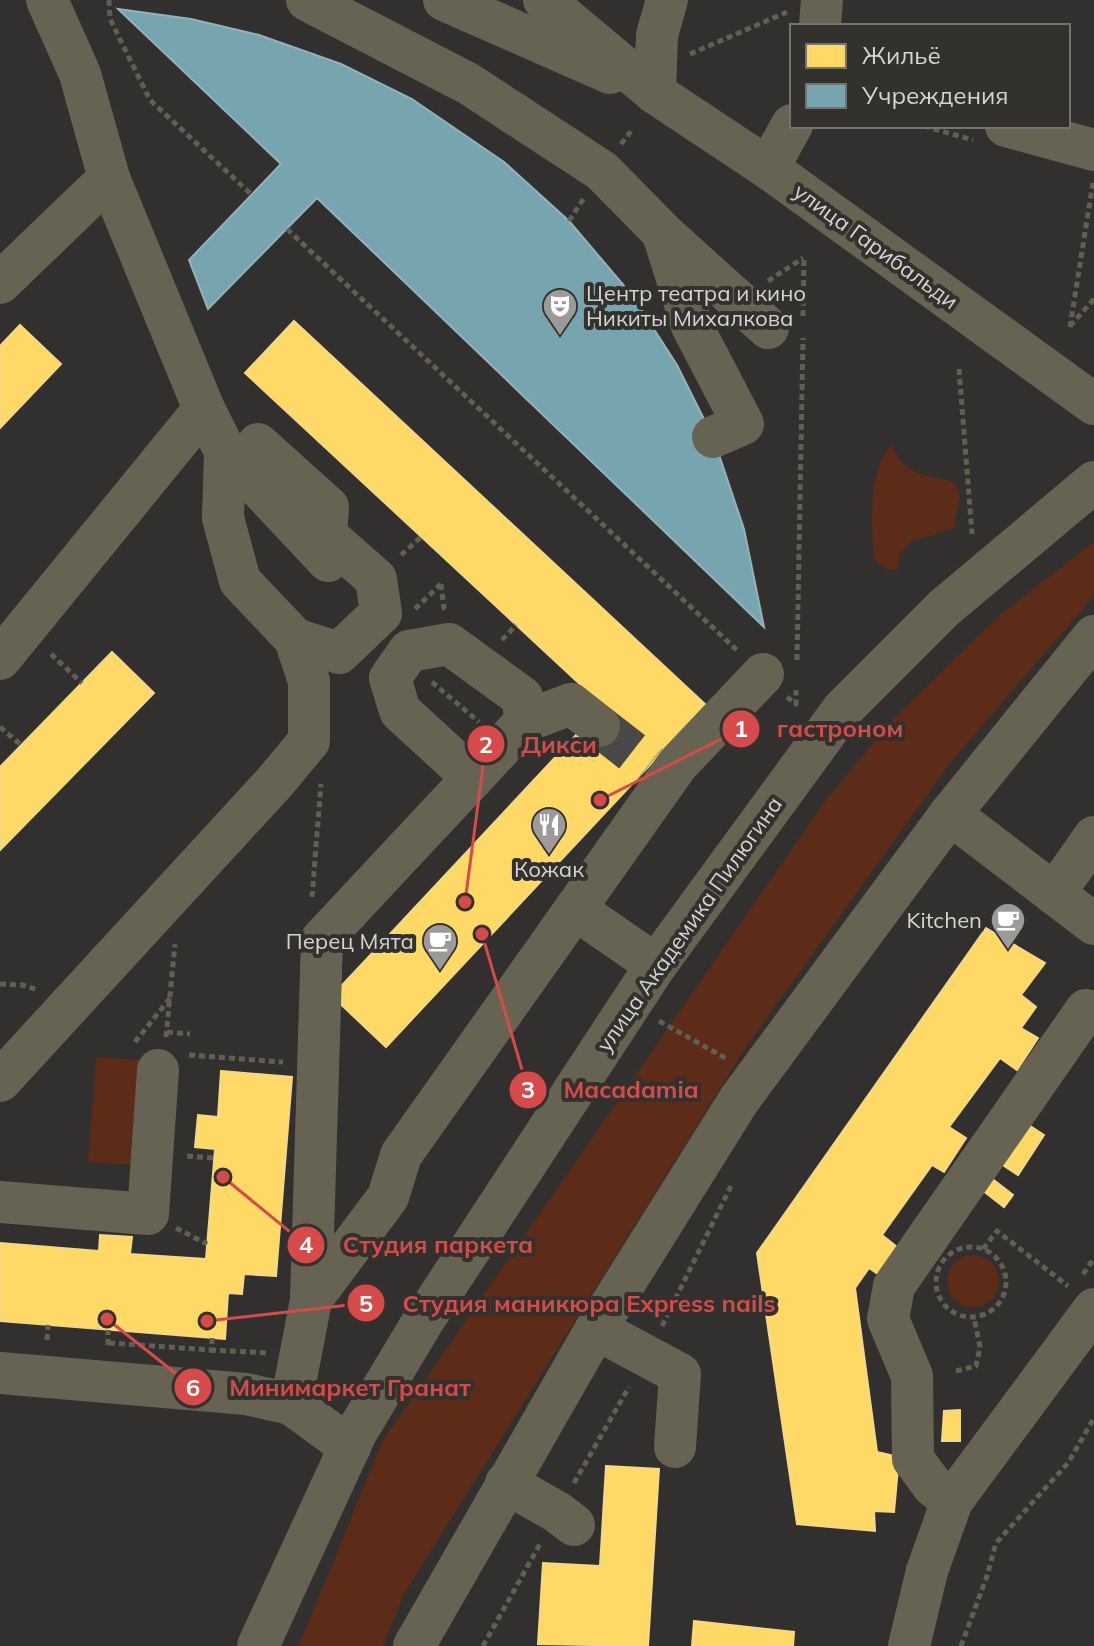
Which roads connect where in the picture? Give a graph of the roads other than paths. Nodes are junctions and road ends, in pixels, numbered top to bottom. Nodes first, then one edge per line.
1 (47, 0) edge
2 (307, 0) edge
3 (444, 0) edge
4 (544, 0) edge
5 (667, 0) edge
6 (655, 93) junction
7 (790, 128) edge
8 (1013, 128) edge
9 (1094, 150) edge
10 (768, 168) junction
11 (109, 178) junction
12 (663, 233) junction
13 (0, 283) edge
14 (791, 329) road end
15 (1094, 404) edge
16 (204, 409) junction
17 (713, 437) dead end
18 (242, 448) junction
19 (1094, 482) edge
20 (328, 561) dead end
21 (1094, 636) edge
22 (295, 639) junction
23 (12, 644) edge
24 (785, 678) road end
25 (599, 726) tunnel mouth
26 (516, 732) junction
27 (473, 778) junction
28 (950, 814) junction
29 (1094, 837) edge
30 (1054, 894) junction
31 (575, 909) junction
32 (1094, 924) edge
33 (656, 965) junction
34 (1086, 1010) dead end
35 (160, 1050) road end
36 (0, 1081) edge
37 (0, 1202) edge
38 (1083, 1299) edge
39 (311, 1300) junction
40 (596, 1329) junction
41 (0, 1373) edge
42 (291, 1404) junction
43 (350, 1447) junction
44 (675, 1447) dead end
45 (506, 1483) junction
46 (952, 1501) junction
47 (566, 1519) road end
48 (258, 1646) edge
49 (414, 1646) edge
50 (909, 1646) edge

1 - 11 street
2 - 12 street
3 - 6 street, улица Гарибальди
4 - 6 street, улица Гарибальди
5 - 6 street
6 - 10 street, улица Гарибальди
7 - 10 street
8 - 9 street
10 - 15 street, улица Гарибальди
11 - 13 street
11 - 16 street
12 - 14 street
12 - 17 street
16 - 18 street
16 - 23 street
18 - 20 street
18 - 22 street
18 - 22 street
19 - 33 street, улица Академика Пилюгина
21 - 28 street
22 - 36 street
24 - 31 street
25 - 26 street
26 - 27 street
26 - 27 street
27 - 39 street
28 - 30 street
28 - 40 street
29 - 30 street
30 - 32 street
31 - 33 street
31 - 39 street
33 - 43 street, улица Академика Пилюгина
34 - 46 street
35 - 37 street
38 - 46 street
39 - 42 street
40 - 44 street
40 - 45 street
41 - 42 street
42 - 43 street
43 - 48 street, улица Академика Пилюгина
45 - 47 street
45 - 49 street
46 - 50 street

